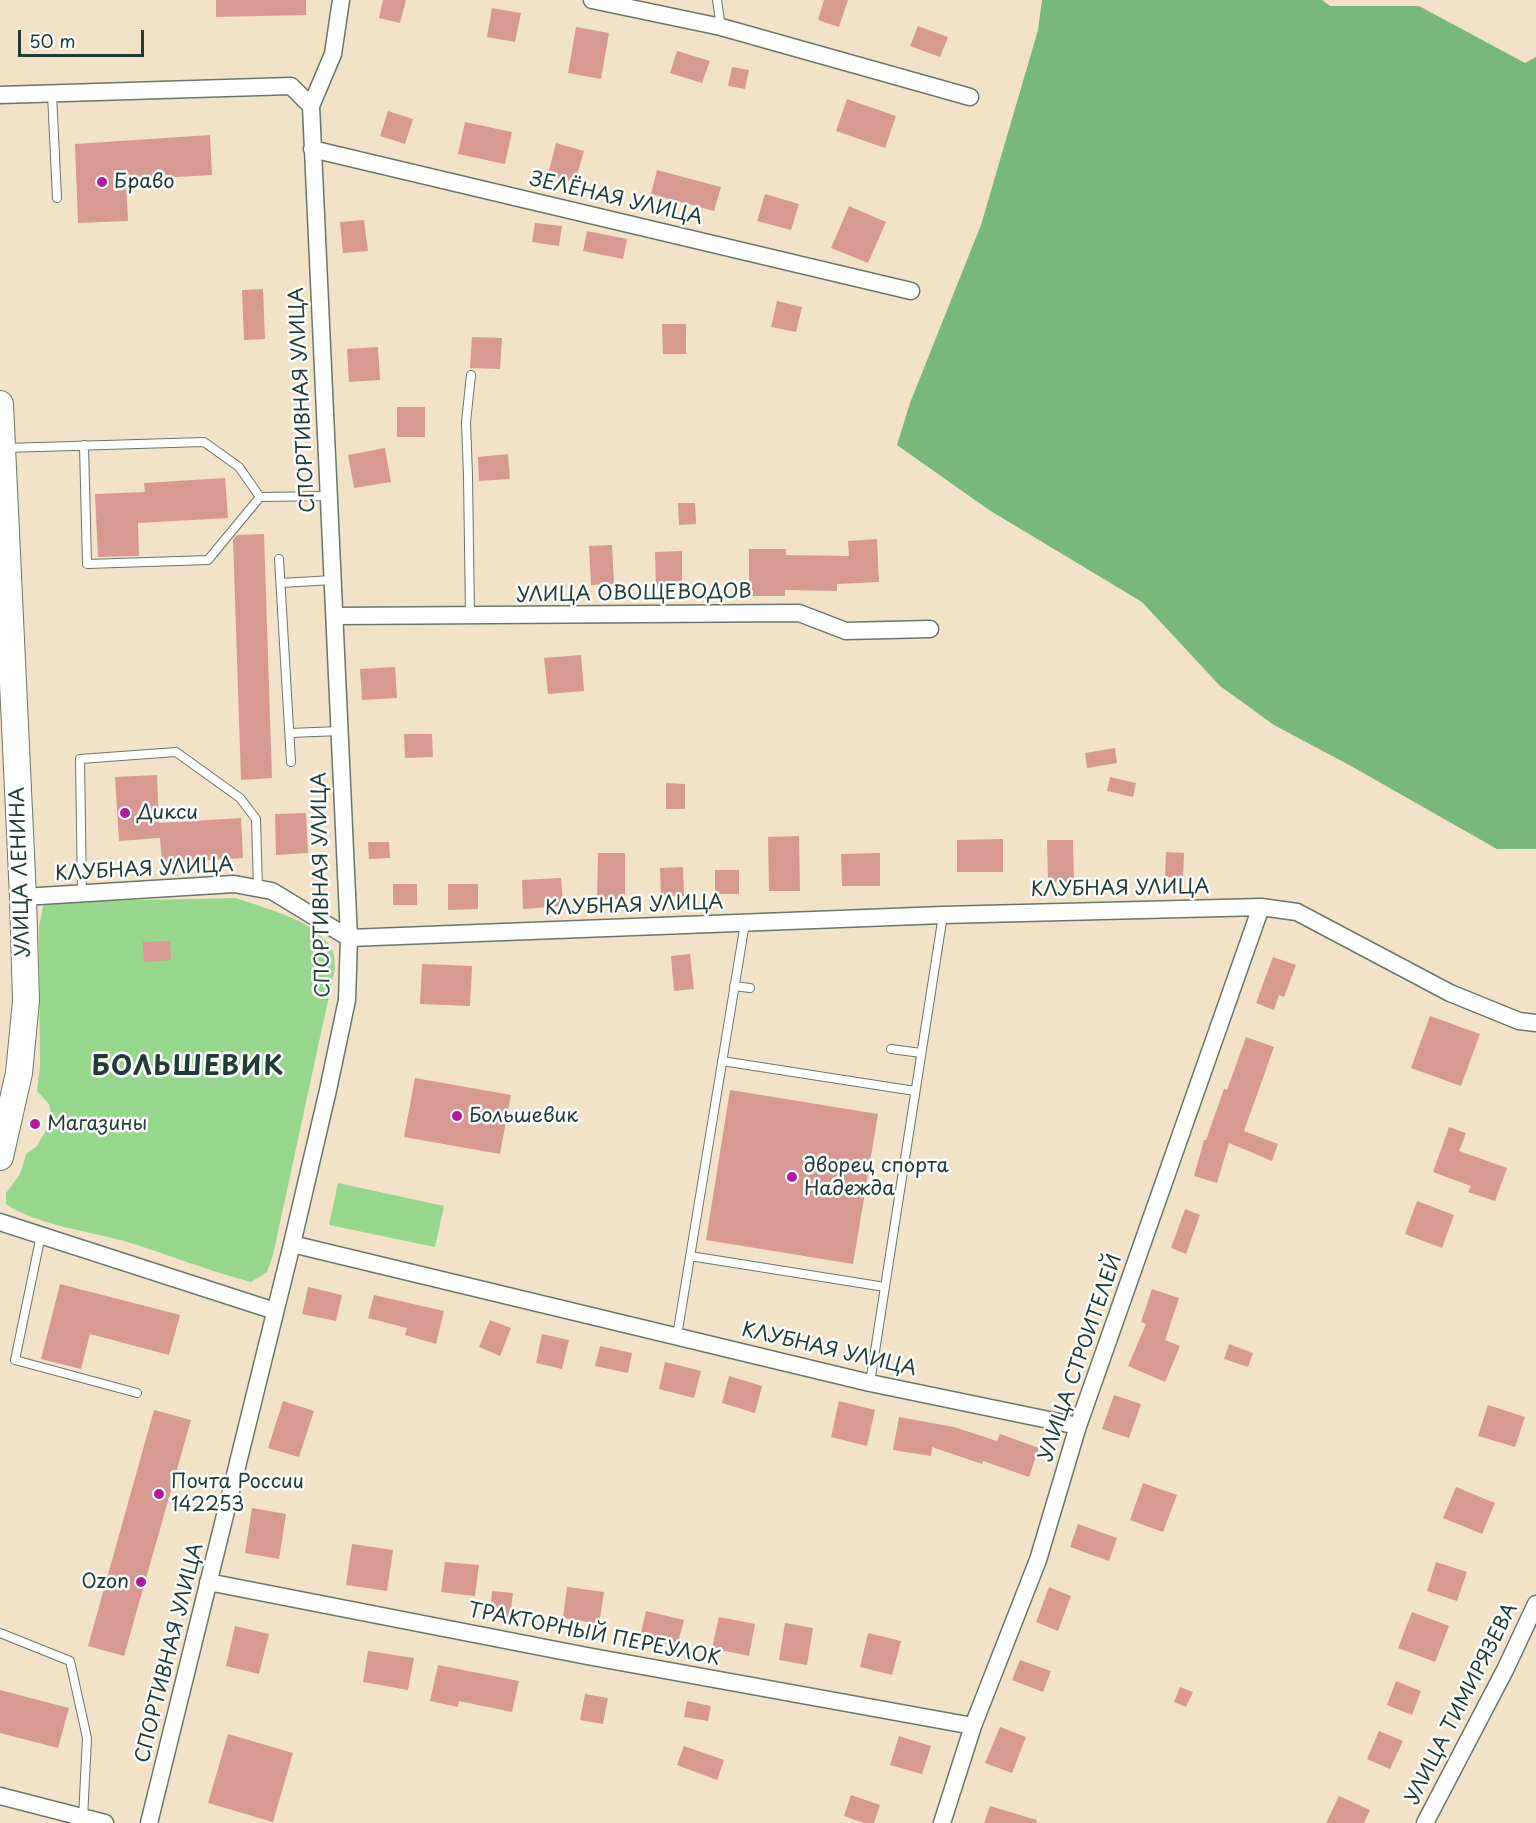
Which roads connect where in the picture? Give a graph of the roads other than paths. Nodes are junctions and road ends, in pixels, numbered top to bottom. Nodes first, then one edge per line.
1 (341, 0) edge
2 (592, 0) edge
3 (717, 0) edge
4 (721, 27) junction
5 (52, 94) junction
6 (0, 95) edge
7 (970, 97) dead end
8 (311, 106) junction
9 (312, 148) junction
10 (57, 198) dead end
11 (910, 291) dead end
12 (471, 375) dead end
13 (0, 404) edge
14 (84, 445) junction
15 (2, 448) junction
16 (329, 496) junction
17 (260, 497) junction
18 (279, 559) dead end
19 (333, 580) junction
20 (281, 583) junction
21 (335, 616) junction
22 (470, 616) junction
23 (930, 629) dead end
24 (340, 731) junction
25 (290, 733) junction
26 (291, 762) dead end
27 (258, 888) junction
28 (82, 893) junction
29 (23, 897) junction
30 (1261, 907) junction
31 (943, 915) junction
32 (745, 923) junction
33 (349, 938) junction
34 (734, 986) junction
35 (750, 988) dead end
36 (1536, 1023) edge
37 (891, 1049) dead end
38 (921, 1053) junction
39 (722, 1061) junction
40 (915, 1091) junction
41 (0, 1157) edge
42 (0, 1222) edge
43 (41, 1235) junction
44 (292, 1244) junction
45 (690, 1256) junction
46 (885, 1287) junction
47 (275, 1311) junction
48 (677, 1336) junction
49 (870, 1383) junction
50 (137, 1393) dead end
51 (1078, 1426) junction
52 (208, 1582) junction
53 (1536, 1604) edge
54 (0, 1633) edge
55 (973, 1726) junction
56 (0, 1796) edge
57 (83, 1818) junction
58 (105, 1823) edge
59 (149, 1823) edge
60 (942, 1823) edge
61 (1425, 1823) edge

1 - 8 street, СПОРТИВНАЯ УЛИЦА
2 - 4 street
3 - 4 lane
4 - 7 street
5 - 6 street
5 - 8 street
5 - 10 lane
8 - 9 street, СПОРТИВНАЯ УЛИЦА
9 - 11 street, ЗЕЛЁНАЯ УЛИЦА
9 - 16 street, СПОРТИВНАЯ УЛИЦА
12 - 22 lane
13 - 15 main road, УЛИЦА ЛЕНИНА
14 - 15 lane
14 - 17 lane
14 - 17 lane
15 - 29 main road, УЛИЦА ЛЕНИНА
16 - 17 lane
16 - 19 street, СПОРТИВНАЯ УЛИЦА
18 - 20 lane
19 - 20 lane
19 - 21 street, СПОРТИВНАЯ УЛИЦА
20 - 25 lane
21 - 22 street, УЛИЦА ОВОЩЕВОДОВ
21 - 24 street, СПОРТИВНАЯ УЛИЦА
22 - 23 street, УЛИЦА ОВОЩЕВОДОВ
24 - 25 lane
24 - 33 street, СПОРТИВНАЯ УЛИЦА
25 - 26 lane
27 - 28 street, КЛУБНАЯ УЛИЦА
27 - 28 lane
27 - 33 street, КЛУБНАЯ УЛИЦА
28 - 29 street, КЛУБНАЯ УЛИЦА
29 - 41 main road, УЛИЦА ЛЕНИНА
30 - 31 street, КЛУБНАЯ УЛИЦА
30 - 36 street, КЛУБНАЯ УЛИЦА
30 - 51 street, УЛИЦА СТРОИТЕЛЕЙ
31 - 32 street, КЛУБНАЯ УЛИЦА
31 - 38 lane
32 - 33 street, КЛУБНАЯ УЛИЦА
32 - 34 lane
33 - 44 street, СПОРТИВНАЯ УЛИЦА
34 - 35 lane
34 - 39 lane
37 - 38 lane
38 - 40 lane
39 - 40 lane
39 - 45 lane
40 - 46 lane
42 - 43 street
43 - 47 street
43 - 50 lane
44 - 47 street, СПОРТИВНАЯ УЛИЦА
44 - 48 street, КЛУБНАЯ УЛИЦА
45 - 46 lane
45 - 48 lane
46 - 49 lane
47 - 52 street, СПОРТИВНАЯ УЛИЦА
48 - 49 street, КЛУБНАЯ УЛИЦА
49 - 51 street, КЛУБНАЯ УЛИЦА
51 - 55 street, УЛИЦА СТРОИТЕЛЕЙ
52 - 55 street, ТРАКТОРНЫЙ ПЕРЕУЛОК
52 - 59 street, СПОРТИВНАЯ УЛИЦА
53 - 61 street, УЛИЦА ТИМИРЯЗЕВА
54 - 57 lane
55 - 60 street, УЛИЦА СТРОИТЕЛЕЙ
56 - 57 street
57 - 58 street

